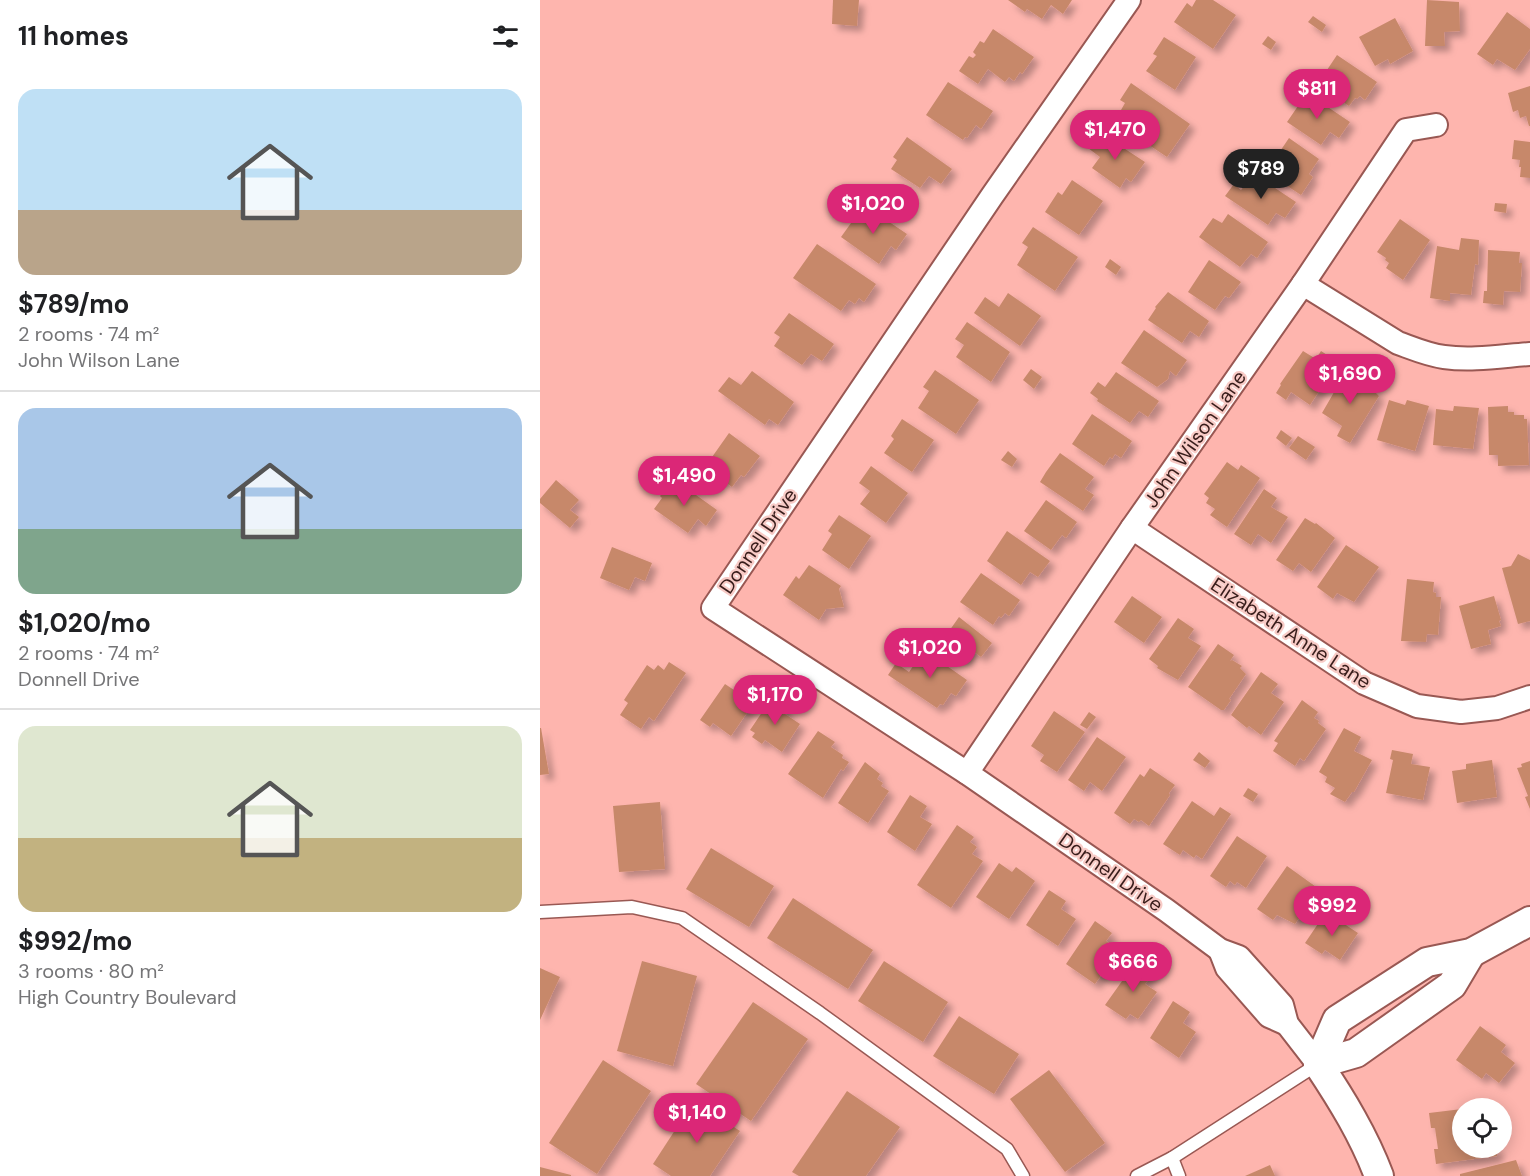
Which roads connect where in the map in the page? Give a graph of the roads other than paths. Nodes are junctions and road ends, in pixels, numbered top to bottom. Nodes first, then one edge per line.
1 (1129, 0) edge
2 (1436, 125) dead end
3 (1303, 284) junction
4 (1530, 354) edge
5 (1132, 528) junction
6 (1530, 697) edge
7 (968, 773) junction
8 (540, 912) edge
9 (1530, 921) edge
10 (1471, 953) junction
11 (1356, 1053) junction
12 (1318, 1064) junction
13 (1345, 1104) junction
14 (1172, 1158) junction
15 (1023, 1176) edge
16 (1137, 1176) edge
17 (1179, 1176) edge
18 (1379, 1176) edge

1 - 7 street, Donnell Drive
2 - 3 street, John Wilson Lane
3 - 4 street
3 - 5 street, John Wilson Lane
5 - 6 street, Elizabeth Anne Lane
5 - 7 street, John Wilson Lane
7 - 12 street, Donnell Drive
8 - 15 lane
9 - 10 street
10 - 11 street
10 - 12 street
11 - 12 street
11 - 13 street
12 - 13 street, Donnell Drive
12 - 14 lane
13 - 18 street, Donnell Drive
14 - 16 lane
14 - 17 lane

